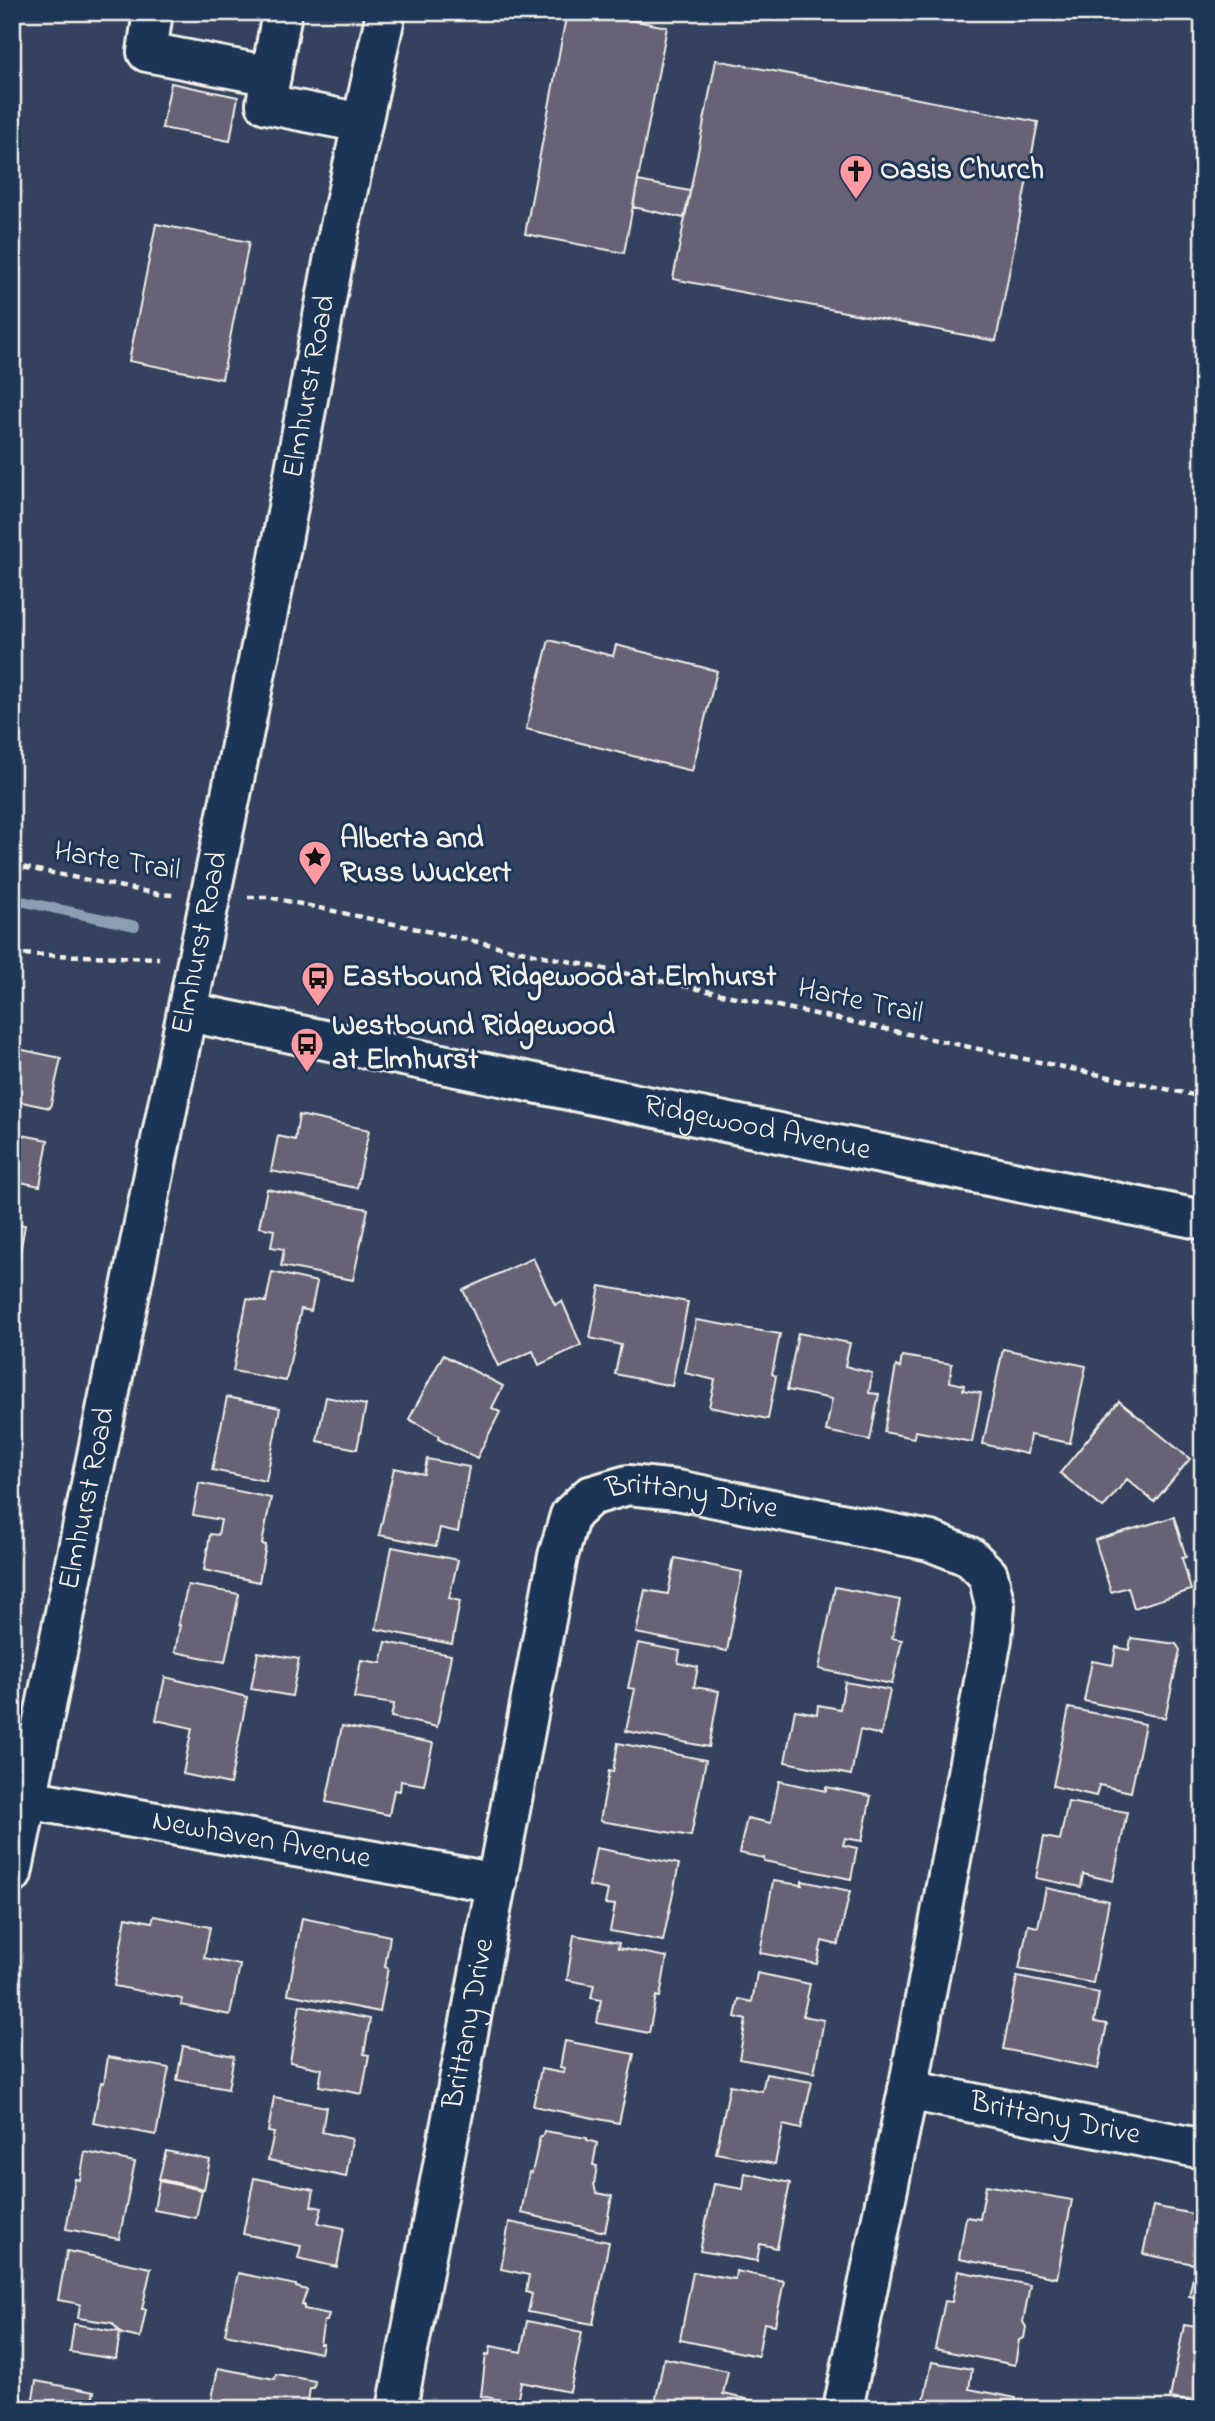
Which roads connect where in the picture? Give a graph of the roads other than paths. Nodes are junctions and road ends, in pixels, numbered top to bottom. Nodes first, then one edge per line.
1 (153, 12) edge
2 (282, 12) edge
3 (386, 12) edge
4 (271, 76) junction
5 (362, 123) junction
6 (188, 1012) junction
7 (1203, 1220) edge
8 (27, 1799) junction
9 (12, 1874) edge
10 (497, 1883) junction
11 (908, 2090) junction
12 (1203, 2150) edge
13 (397, 2409) edge
14 (843, 2409) edge

1 - 4 street
2 - 4 street
3 - 5 street, Elmhurst Road
4 - 5 street
5 - 6 street, Elmhurst Road
6 - 7 street, Ridgewood Avenue
6 - 8 street, Elmhurst Road
8 - 9 street, Elmhurst Road
8 - 10 street, Newhaven Avenue
10 - 11 street, Brittany Drive
10 - 13 street, Brittany Drive
11 - 12 street, Brittany Drive
11 - 14 street, Brittany Drive

